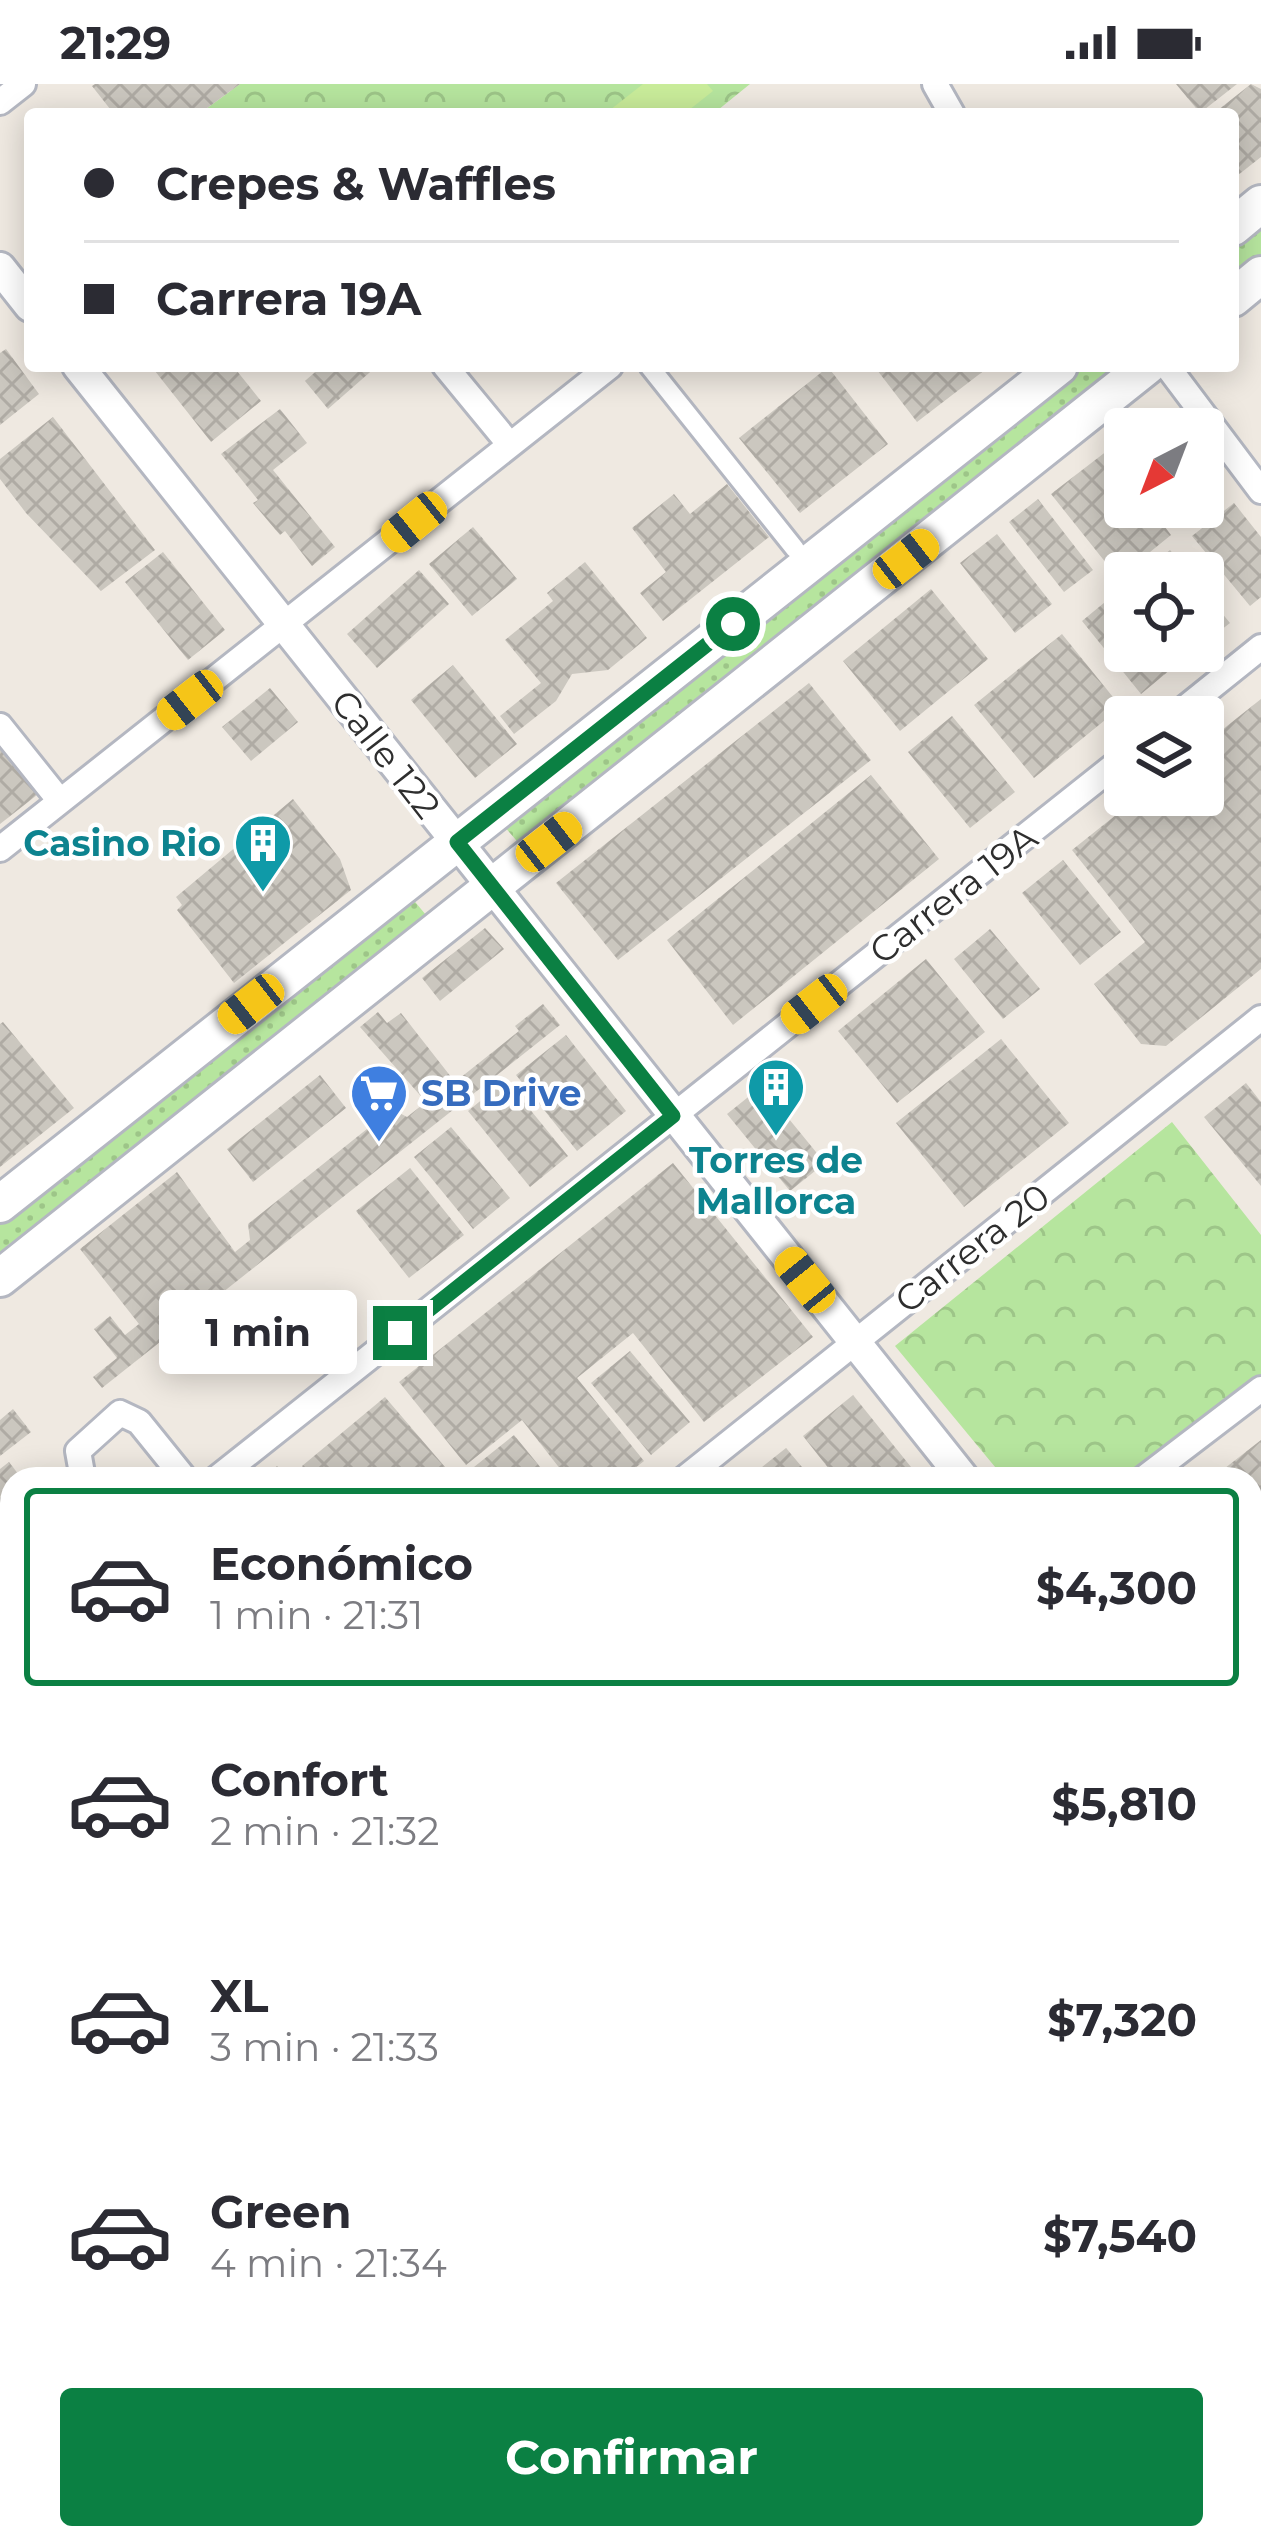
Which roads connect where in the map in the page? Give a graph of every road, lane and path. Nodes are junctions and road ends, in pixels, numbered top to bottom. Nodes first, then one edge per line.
1 (23, 84) edge
2 (0, 102) edge
3 (0, 268) edge
4 (24, 298) edge
5 (83, 372) edge
6 (451, 372) edge
7 (602, 372) edge
8 (654, 372) edge
9 (1051, 372) edge
10 (1140, 372) edge
11 (1172, 372) edge
12 (510, 445) junction
13 (1261, 490) edge
14 (795, 549) dead end
15 (285, 626) junction
16 (1261, 647) edge
17 (1200, 696) edge
18 (0, 726) edge
19 (1104, 774) edge
20 (60, 801) junction
21 (457, 842) junction
22 (0, 849) edge
23 (493, 886) junction
24 (1261, 1018) edge
25 (673, 1116) junction
26 (0, 1204) edge
27 (0, 1279) edge
28 (854, 1342) junction
29 (1261, 1389) edge
30 (80, 1467) edge
31 (175, 1467) edge
32 (231, 1467) edge
33 (699, 1467) edge
34 (954, 1467) edge
35 (1159, 1467) edge

1 - 2 street
3 - 4 street
5 - 15 street, Calle 122
6 - 12 street
7 - 12 street
8 - 14 street
9 - 21 main road
10 - 23 main road
11 - 13 street
12 - 15 street
15 - 20 street
15 - 21 street, Calle 122
16 - 17 street
18 - 20 street
19 - 25 street, Carrera 19A
20 - 22 street
21 - 23 street, Calle 122
21 - 26 main road
23 - 25 street, Calle 122
23 - 27 main road
24 - 28 street, Carrera 20
25 - 28 street, Calle 122
25 - 32 street, Carrera 19A
28 - 33 street, Carrera 20
28 - 34 street, Calle 122
29 - 35 street
30 - 31 street

